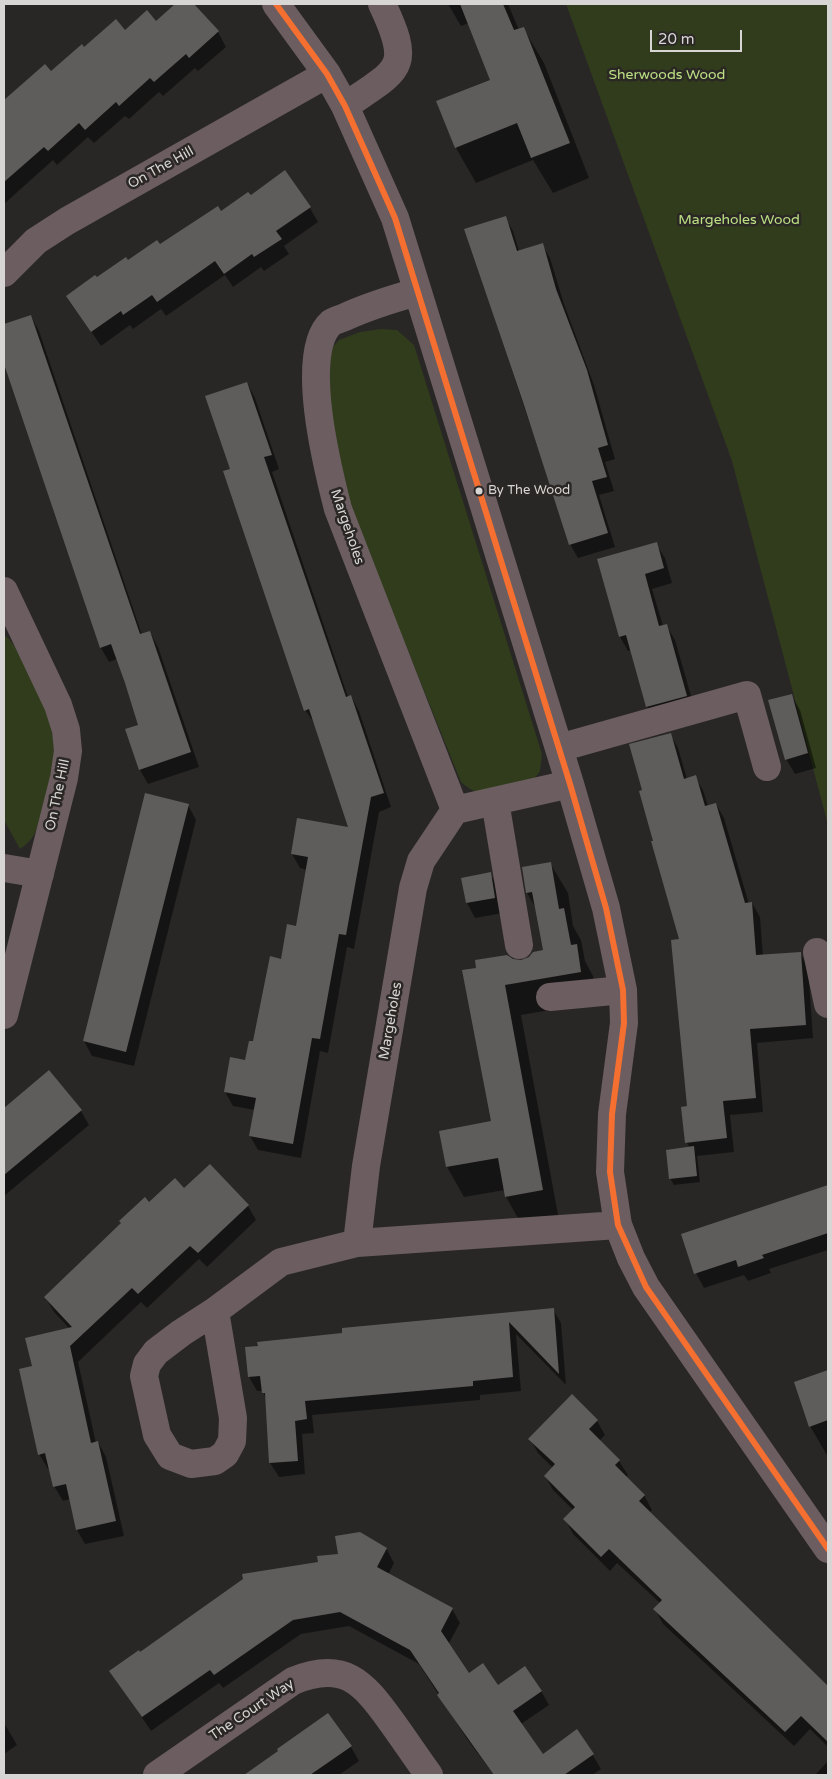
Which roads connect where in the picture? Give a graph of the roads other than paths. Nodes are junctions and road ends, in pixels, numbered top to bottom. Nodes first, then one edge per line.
1 (276, 4) edge
2 (382, 4) edge
3 (327, 74) junction
4 (345, 106) junction
5 (4, 272) edge
6 (417, 292) junction
7 (6, 603) edge
8 (559, 748) junction
9 (766, 767) dead end
10 (570, 784) junction
11 (495, 801) junction
12 (455, 810) junction
13 (4, 868) edge
14 (40, 874) junction
15 (519, 945) dead end
16 (817, 952) dead end
17 (623, 990) junction
18 (550, 997) dead end
19 (828, 1004) edge
20 (4, 1014) edge
21 (618, 1225) junction
22 (357, 1243) junction
23 (215, 1311) junction
24 (828, 1549) edge
25 (157, 1775) edge
26 (429, 1775) edge

1 - 3 street
2 - 4 street
3 - 4 street
3 - 5 street, On The Hill
4 - 6 street
6 - 8 street
6 - 12 street, Margeholes
7 - 14 street, On The Hill
8 - 9 street
8 - 10 street
10 - 11 street
10 - 17 street
11 - 12 street
11 - 15 street
12 - 22 street, Margeholes
13 - 14 street
14 - 20 street, On The Hill
16 - 19 street
17 - 18 street
17 - 21 street
21 - 22 street
21 - 24 street
22 - 23 street
23 - 23 street
25 - 26 street, The Court Way

